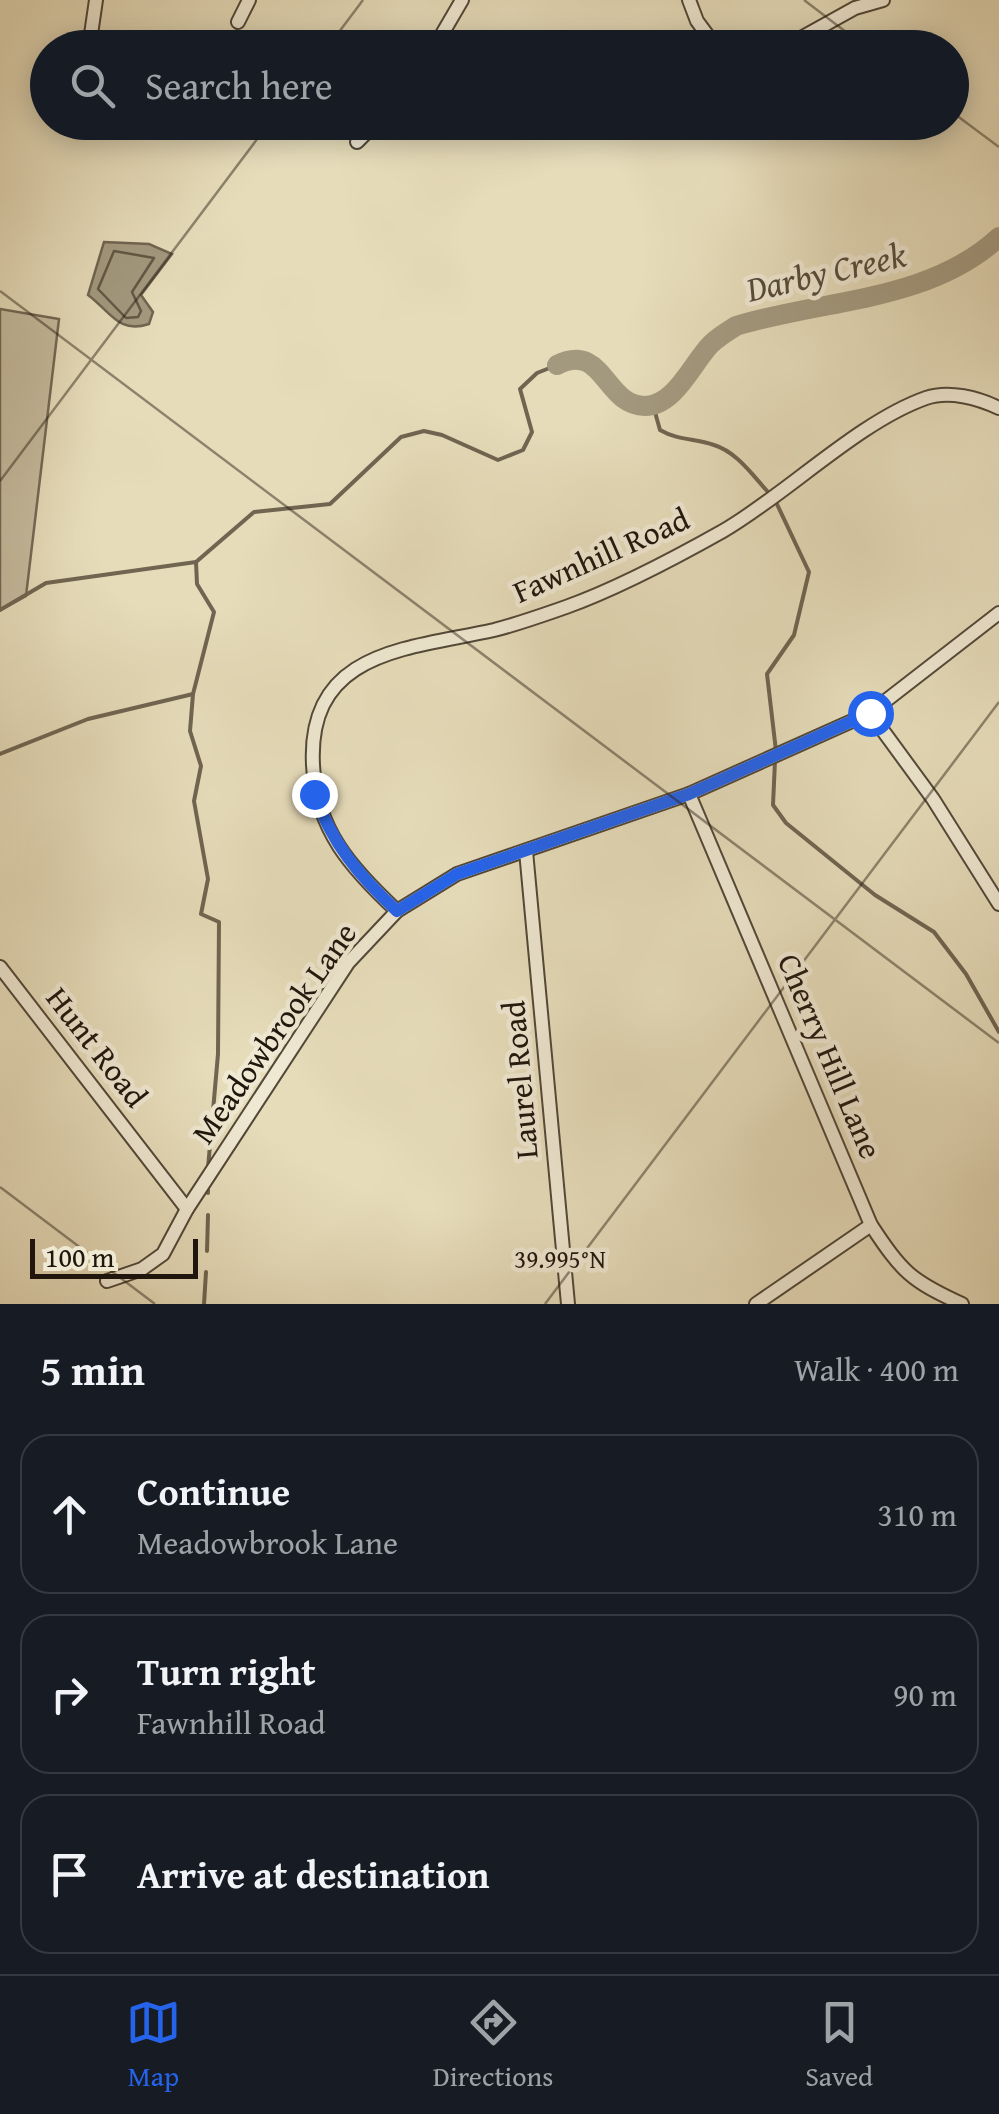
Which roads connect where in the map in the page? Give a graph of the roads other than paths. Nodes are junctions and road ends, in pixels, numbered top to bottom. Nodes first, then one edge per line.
1 (96, 0) edge
2 (249, 0) edge
3 (462, 0) edge
4 (689, 0) edge
5 (883, 0) edge
6 (238, 22) dead end
7 (92, 30) edge
8 (444, 30) edge
9 (705, 30) edge
10 (815, 30) edge
11 (999, 408) edge
12 (999, 612) edge
13 (870, 713) junction
14 (689, 794) junction
15 (526, 851) junction
16 (999, 904) edge
17 (397, 911) junction
18 (0, 967) edge
19 (187, 1208) junction
20 (871, 1225) junction
21 (107, 1281) dead end
22 (568, 1304) edge
23 (756, 1304) edge
24 (962, 1304) edge

1 - 7 street
2 - 6 street
3 - 8 street
4 - 9 street
5 - 10 street
11 - 17 street, Fawnhill Road
12 - 13 street, Meadowbrook Lane
13 - 14 street, Meadowbrook Lane
13 - 16 street
14 - 15 street, Meadowbrook Lane
14 - 20 street, Cherry Hill Lane
15 - 17 street, Meadowbrook Lane
15 - 22 street, Laurel Road
17 - 19 street, Meadowbrook Lane
18 - 19 street, Hunt Road
19 - 21 street, Meadowbrook Lane
20 - 23 street
20 - 24 street, Cherry Hill Lane

